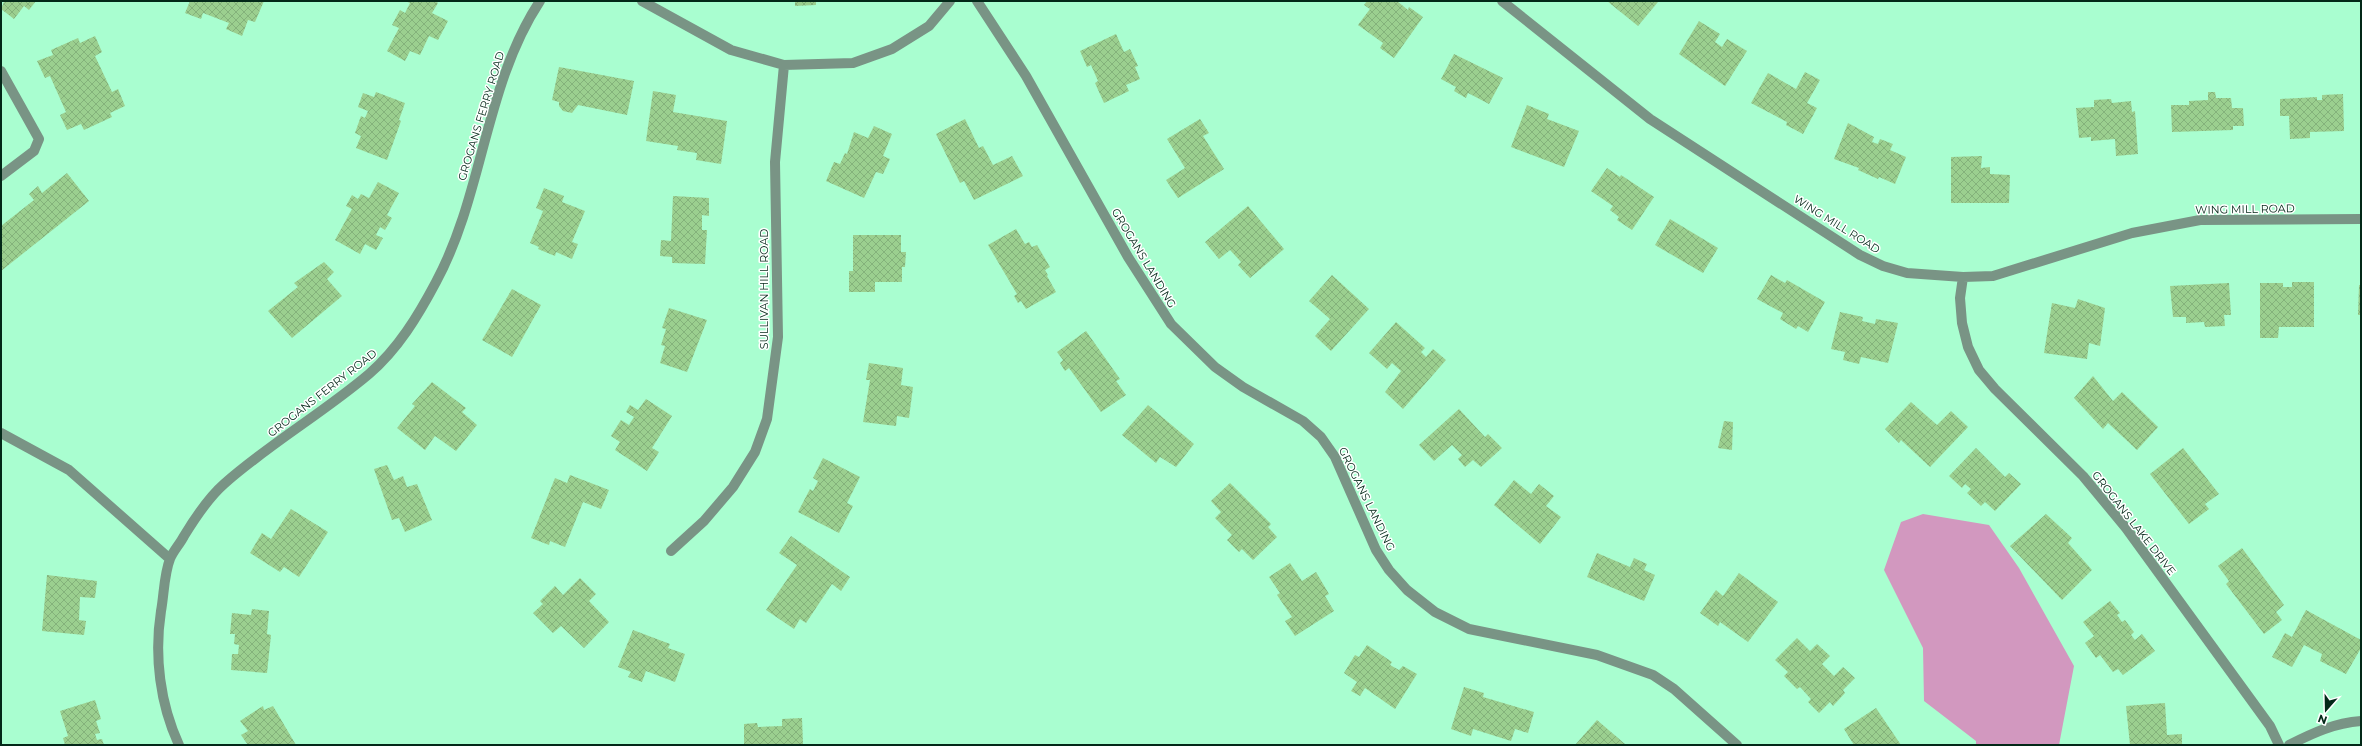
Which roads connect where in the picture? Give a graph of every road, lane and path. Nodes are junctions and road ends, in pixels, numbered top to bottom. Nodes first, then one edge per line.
1 (540, 1) edge
2 (642, 1) edge
3 (950, 1) edge
4 (977, 1) edge
5 (1502, 1) edge
6 (784, 65) junction
7 (1, 71) edge
8 (1, 176) edge
9 (2361, 219) edge
10 (1963, 278) junction
11 (1, 433) edge
12 (671, 551) dead end
13 (170, 559) junction
14 (2361, 721) edge
15 (179, 745) edge
16 (1737, 745) edge
17 (2279, 745) edge
18 (2289, 745) edge

1 - 13 street, GROGANS FERRY ROAD
2 - 6 street
3 - 6 street
4 - 16 street, GROGANS LANDING
5 - 10 street, WING MILL ROAD
6 - 12 street, SULLIVAN HILL ROAD
7 - 8 street
9 - 10 street, WING MILL ROAD
10 - 17 street, GROGANS LAKE DRIVE
11 - 13 street
13 - 15 street, GROGANS FERRY ROAD
14 - 18 street

